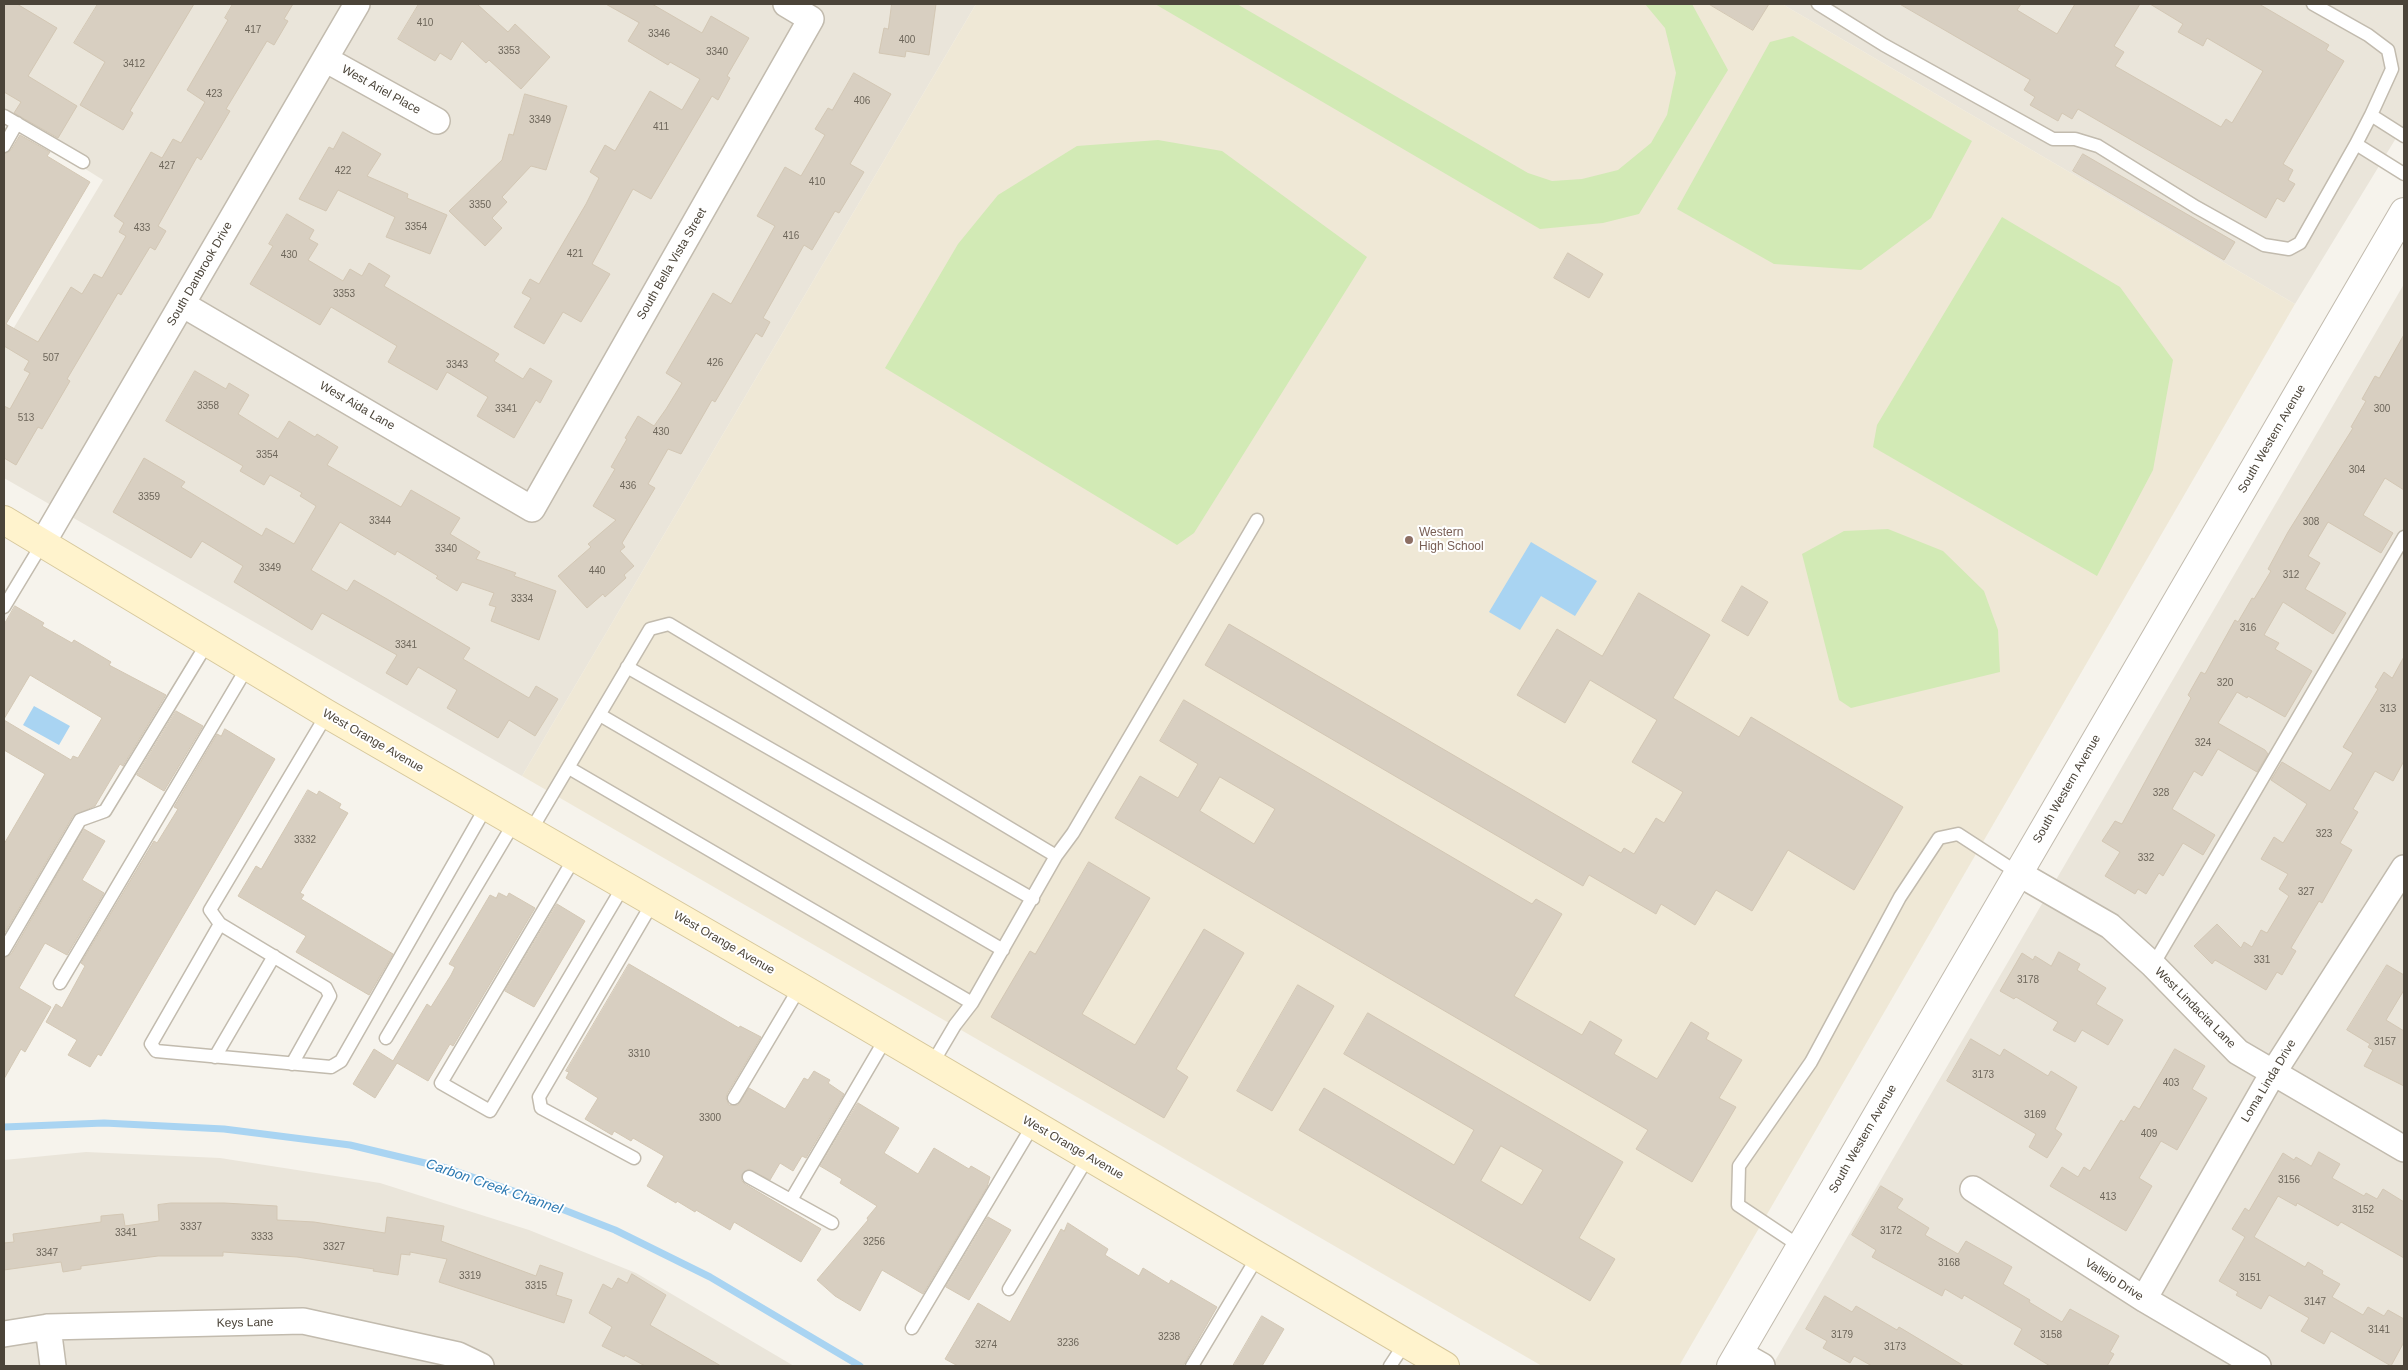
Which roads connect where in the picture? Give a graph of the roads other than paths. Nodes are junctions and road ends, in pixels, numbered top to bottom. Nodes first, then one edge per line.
1 (357, 4) edge
2 (786, 4) edge
3 (1818, 4) edge
4 (2313, 4) edge
5 (325, 59) junction
6 (2370, 115) junction
7 (4, 116) edge
8 (437, 121) dead end
9 (16, 123) junction
10 (2404, 136) edge
11 (2356, 144) junction
12 (4, 146) edge
13 (83, 162) dead end
14 (2404, 174) edge
15 (2404, 212) edge
16 (182, 304) junction
17 (532, 509) joint
18 (4, 520) edge
19 (1257, 520) dead end
20 (2404, 537) edge
21 (42, 544) junction
22 (4, 607) edge
23 (208, 642) junction
24 (248, 666) junction
25 (627, 667) junction
26 (327, 714) junction
27 (600, 715) junction
28 (569, 768) junction
29 (486, 807) junction
30 (522, 827) junction
31 (1056, 856) junction
32 (575, 857) junction
33 (2404, 868) edge
34 (2018, 873) junction
35 (624, 885) junction
36 (1033, 899) junction
37 (653, 902) junction
38 (220, 924) junction
39 (4, 950) edge
40 (1003, 950) junction
41 (274, 956) junction
42 (2153, 965) junction
43 (60, 983) dead end
44 (800, 987) junction
45 (972, 1003) junction
46 (386, 1038) dead end
47 (886, 1038) junction
48 (215, 1057) junction
49 (292, 1064) junction
50 (932, 1064) junction
51 (2273, 1073) junction
52 (734, 1098) dead end
53 (1033, 1125) junction
54 (2404, 1149) edge
55 (1088, 1157) junction
56 (634, 1158) dead end
57 (749, 1176) dead end
58 (1973, 1189) dead end
59 (791, 1200) junction
60 (832, 1223) dead end
61 (1801, 1247) junction
62 (1258, 1256) junction
63 (1009, 1289) dead end
64 (2144, 1299) junction
65 (48, 1327) junction
66 (912, 1328) dead end
67 (4, 1334) edge
68 (1405, 1342) junction
69 (1735, 1359) edge
70 (53, 1366) edge
71 (481, 1366) edge
72 (1192, 1366) edge
73 (1390, 1366) edge
74 (1445, 1366) edge
75 (1762, 1366) edge
76 (2258, 1366) edge

1 - 5 street, South Danbrook Drive
2 - 17 street, South Bella Vista Street
3 - 11 lane
4 - 6 lane
5 - 8 street, West Ariel Place
5 - 16 street, South Danbrook Drive
6 - 10 lane
6 - 11 lane
7 - 9 lane
9 - 12 lane
9 - 13 lane
11 - 14 lane
15 - 34 street, South Western Avenue
16 - 17 street, West Aida Lane
16 - 21 street, South Danbrook Drive
18 - 21 main road, West Orange Avenue
19 - 31 lane
20 - 42 lane
21 - 22 lane
21 - 23 main road, West Orange Avenue
23 - 24 main road, West Orange Avenue
23 - 39 lane
24 - 26 main road, West Orange Avenue
24 - 43 lane
25 - 27 lane
25 - 31 lane
25 - 36 lane
26 - 29 main road, West Orange Avenue
26 - 38 lane
27 - 28 lane
27 - 40 lane
28 - 30 lane
28 - 45 lane
29 - 30 main road, West Orange Avenue
29 - 49 lane
30 - 32 main road, West Orange Avenue
30 - 46 lane
31 - 36 lane
32 - 35 main road, West Orange Avenue
32 - 35 lane
33 - 51 street, Loma Linda Drive
34 - 42 street, West Lindacita Lane
34 - 61 street, South Western Avenue
34 - 61 lane
35 - 37 main road, West Orange Avenue
36 - 40 lane
37 - 44 main road, West Orange Avenue
37 - 56 lane
38 - 41 lane
38 - 48 lane
40 - 45 lane
41 - 48 lane
41 - 49 lane
42 - 51 street, West Lindacita Lane
44 - 47 main road, West Orange Avenue
44 - 52 lane
45 - 50 lane
47 - 50 main road, West Orange Avenue
47 - 59 lane
48 - 49 lane
50 - 53 main road, West Orange Avenue
51 - 54 street, West Lindacita Lane
51 - 64 street, Loma Linda Drive
53 - 55 main road, West Orange Avenue
53 - 66 lane
55 - 62 main road, West Orange Avenue
55 - 63 lane
57 - 59 lane
58 - 64 street, Vallejo Drive
59 - 60 lane
61 - 69 street, South Western Avenue
62 - 68 main road, West Orange Avenue
62 - 72 lane
64 - 76 street, Vallejo Drive
65 - 67 street, Keys Lane
65 - 70 street
65 - 71 street, Keys Lane
68 - 73 lane
68 - 74 main road, West Orange Avenue
69 - 75 street

